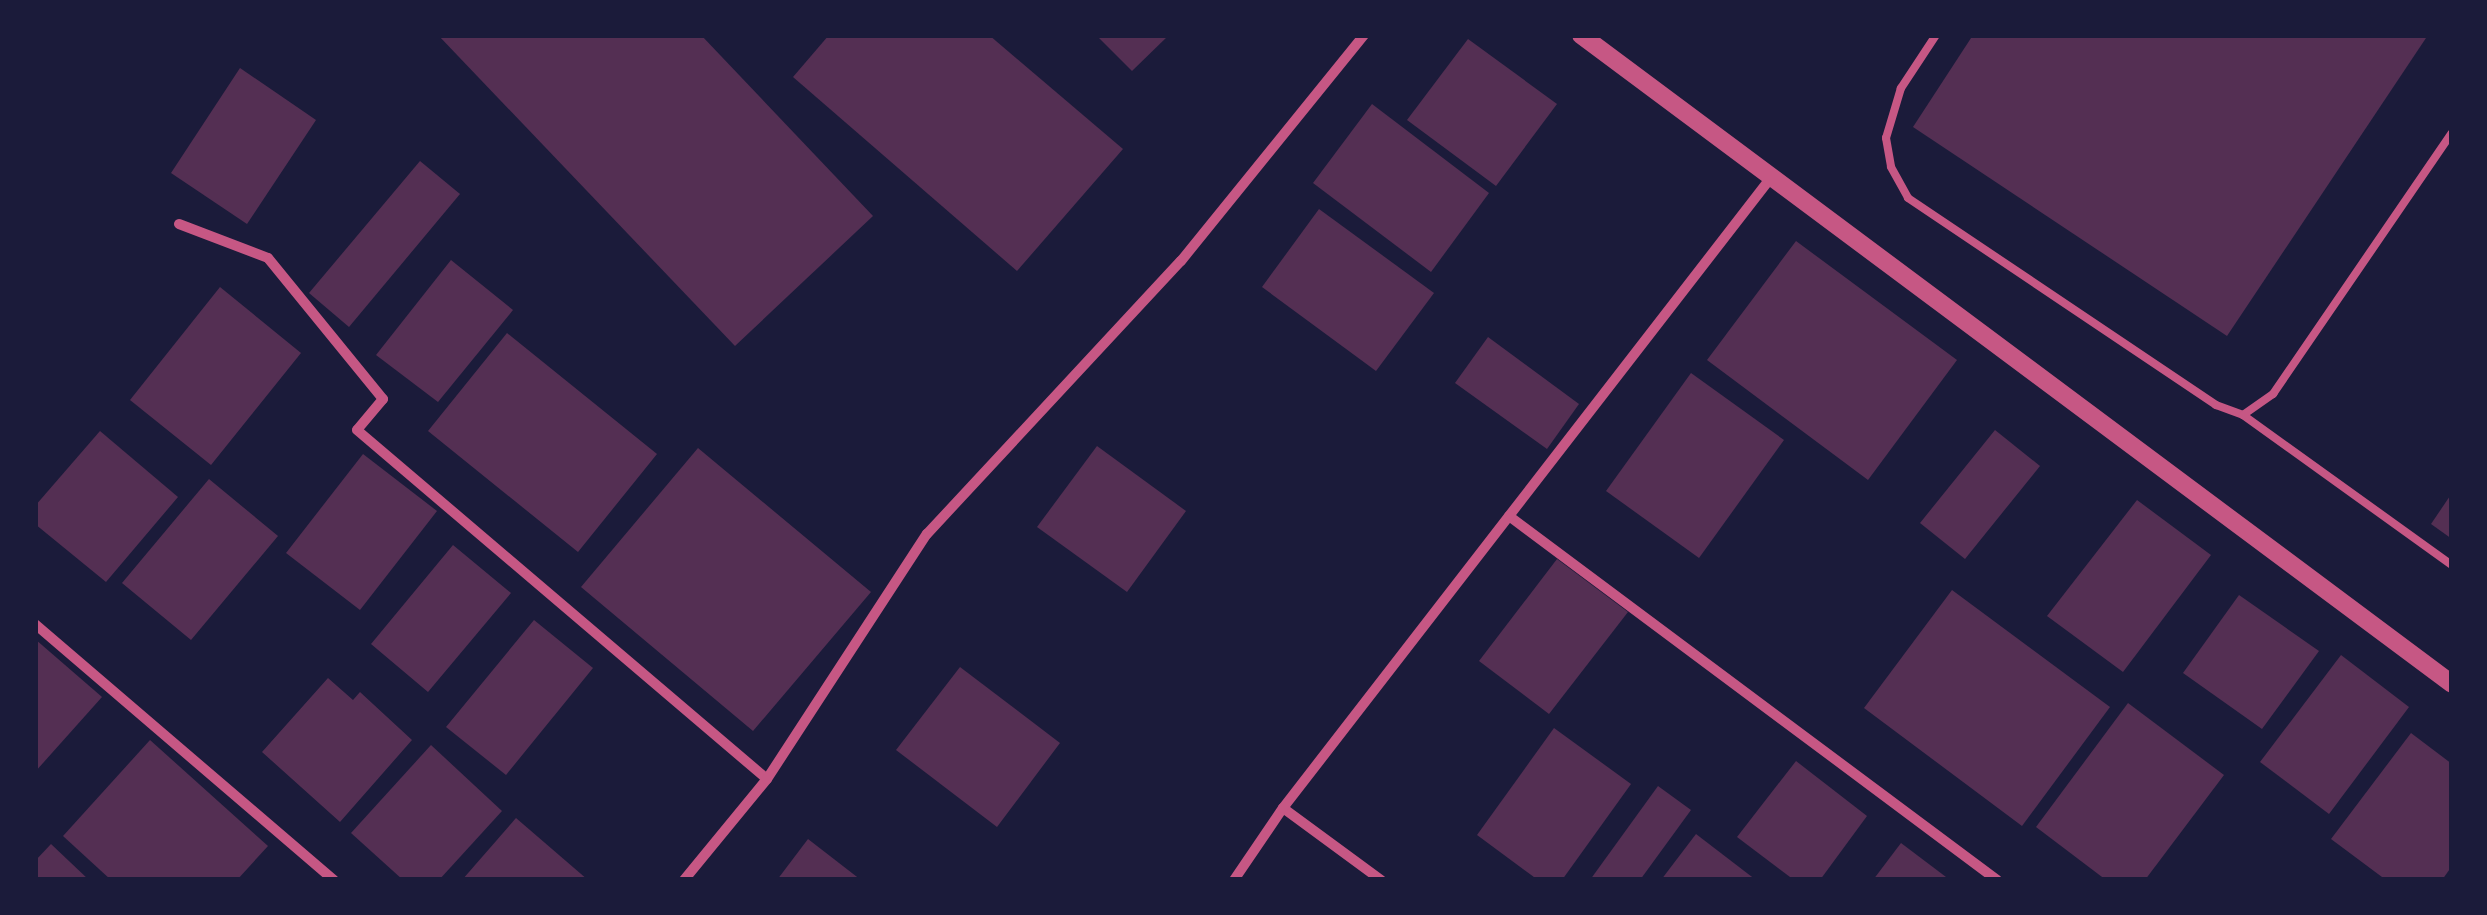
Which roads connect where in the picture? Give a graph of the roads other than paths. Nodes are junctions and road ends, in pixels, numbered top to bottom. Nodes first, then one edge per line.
1 (1364, 35) edge
2 (1582, 35) edge
3 (1936, 35) edge
4 (2452, 134) edge
5 (1769, 180) junction
6 (179, 224) dead end
7 (2243, 415) junction
8 (1509, 516) junction
9 (2452, 566) edge
10 (35, 624) edge
11 (2452, 684) edge
12 (767, 779) junction
13 (1283, 808) junction
14 (334, 880) edge
15 (684, 880) edge
16 (1234, 880) edge
17 (1381, 880) edge
18 (1997, 880) edge

1 - 12 street
2 - 5 street
3 - 7 lane
4 - 7 lane
5 - 8 street
5 - 11 street
6 - 12 street
7 - 9 lane
8 - 13 street
8 - 18 street
10 - 14 street
12 - 15 street
13 - 16 street
13 - 17 street

